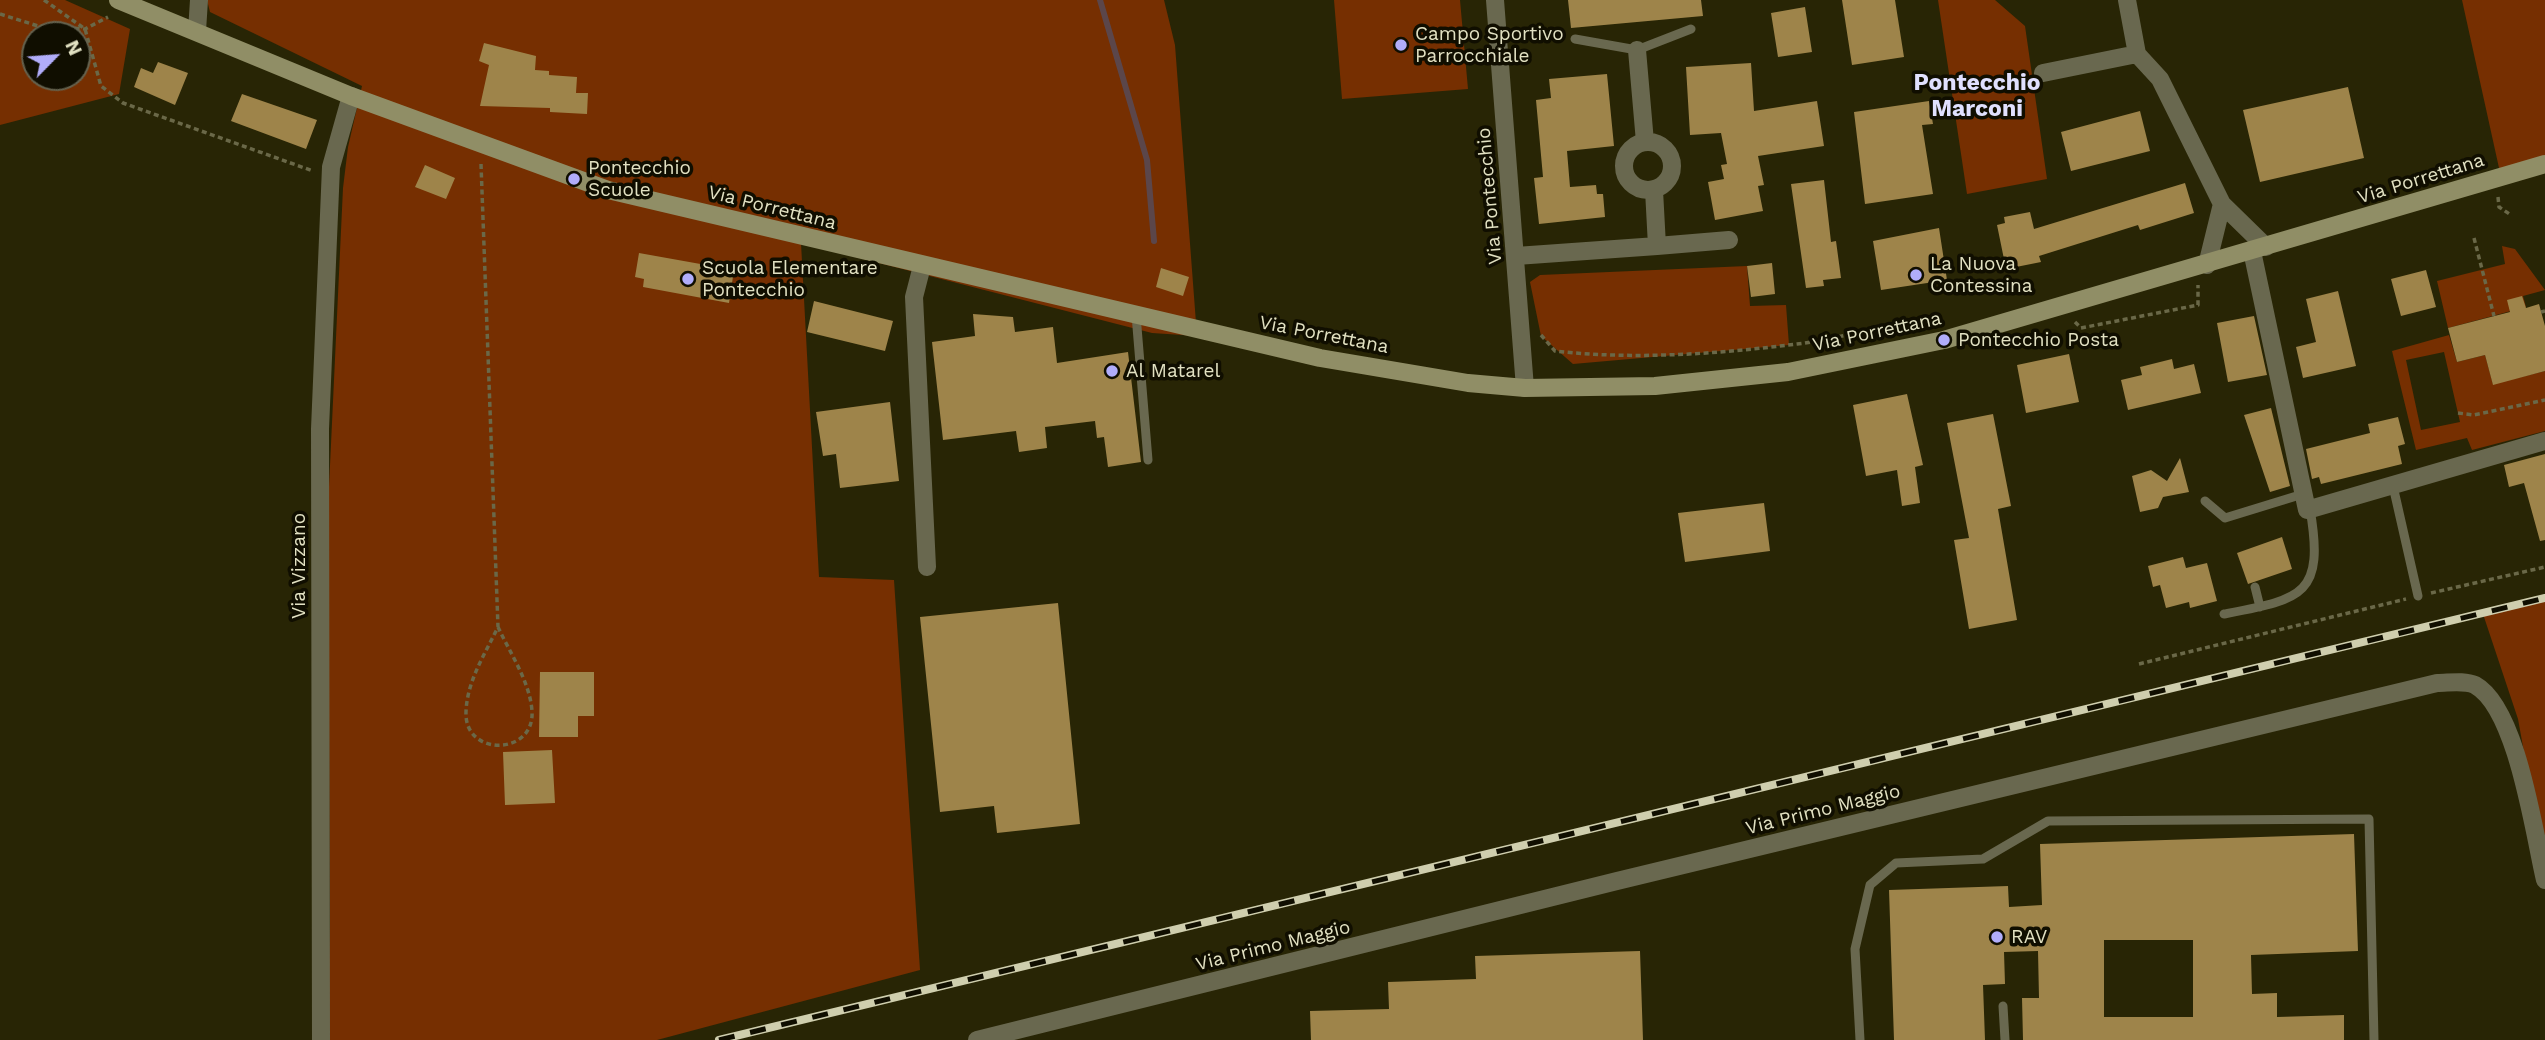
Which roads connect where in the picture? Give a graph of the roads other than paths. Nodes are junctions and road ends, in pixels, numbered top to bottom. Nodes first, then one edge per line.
1 (199, 0) edge
2 (1495, 0) edge
3 (2127, 0) edge
4 (124, 2) edge
5 (1691, 29) dead end
6 (197, 31) junction
7 (1575, 39) dead end
8 (1637, 50) junction
9 (2137, 54) junction
10 (2043, 73) dead end
11 (351, 96) junction
12 (1645, 142) junction
13 (2544, 165) edge
14 (1654, 190) junction
15 (2222, 204) junction
16 (1729, 240) dead end
17 (1657, 246) junction
18 (2259, 249) junction
19 (1516, 256) junction
20 (922, 266) junction
21 (2208, 273) junction
22 (1136, 315) junction
23 (1525, 388) junction
24 (2545, 441) edge
25 (1149, 460) dead end
26 (2393, 486) junction
27 (2205, 501) dead end
28 (2307, 501) junction
29 (927, 567) dead end
30 (2255, 587) dead end
31 (2418, 596) road end
32 (2260, 607) junction
33 (2224, 614) dead end
34 (2545, 880) edge
35 (2003, 1006) dead end
36 (321, 1040) edge
37 (976, 1040) edge
38 (1860, 1040) edge
39 (2005, 1040) edge
40 (2374, 1040) edge

1 - 6 street
2 - 19 street, Via Pontecchio
3 - 9 street
4 - 6 main road, Via Porrettana
5 - 8 lane
6 - 11 main road, Via Porrettana
7 - 8 lane
8 - 12 street
9 - 10 street
9 - 15 street
11 - 20 main road, Via Porrettana
11 - 36 street, Via Vizzano
12 - 14 street
12 - 14 street
13 - 18 main road, Via Porrettana
14 - 17 street
15 - 18 street
15 - 21 street
16 - 17 street
17 - 19 street
18 - 21 main road, Via Porrettana
18 - 28 street
19 - 23 street, Via Pontecchio
20 - 22 main road, Via Porrettana
20 - 29 street
21 - 23 main road, Via Porrettana
22 - 23 main road, Via Porrettana
22 - 25 lane
24 - 26 street
26 - 28 street
26 - 31 lane
27 - 28 lane
28 - 32 lane
30 - 32 lane
32 - 33 lane
34 - 37 street, Via Primo Maggio
35 - 39 lane
38 - 40 lane

